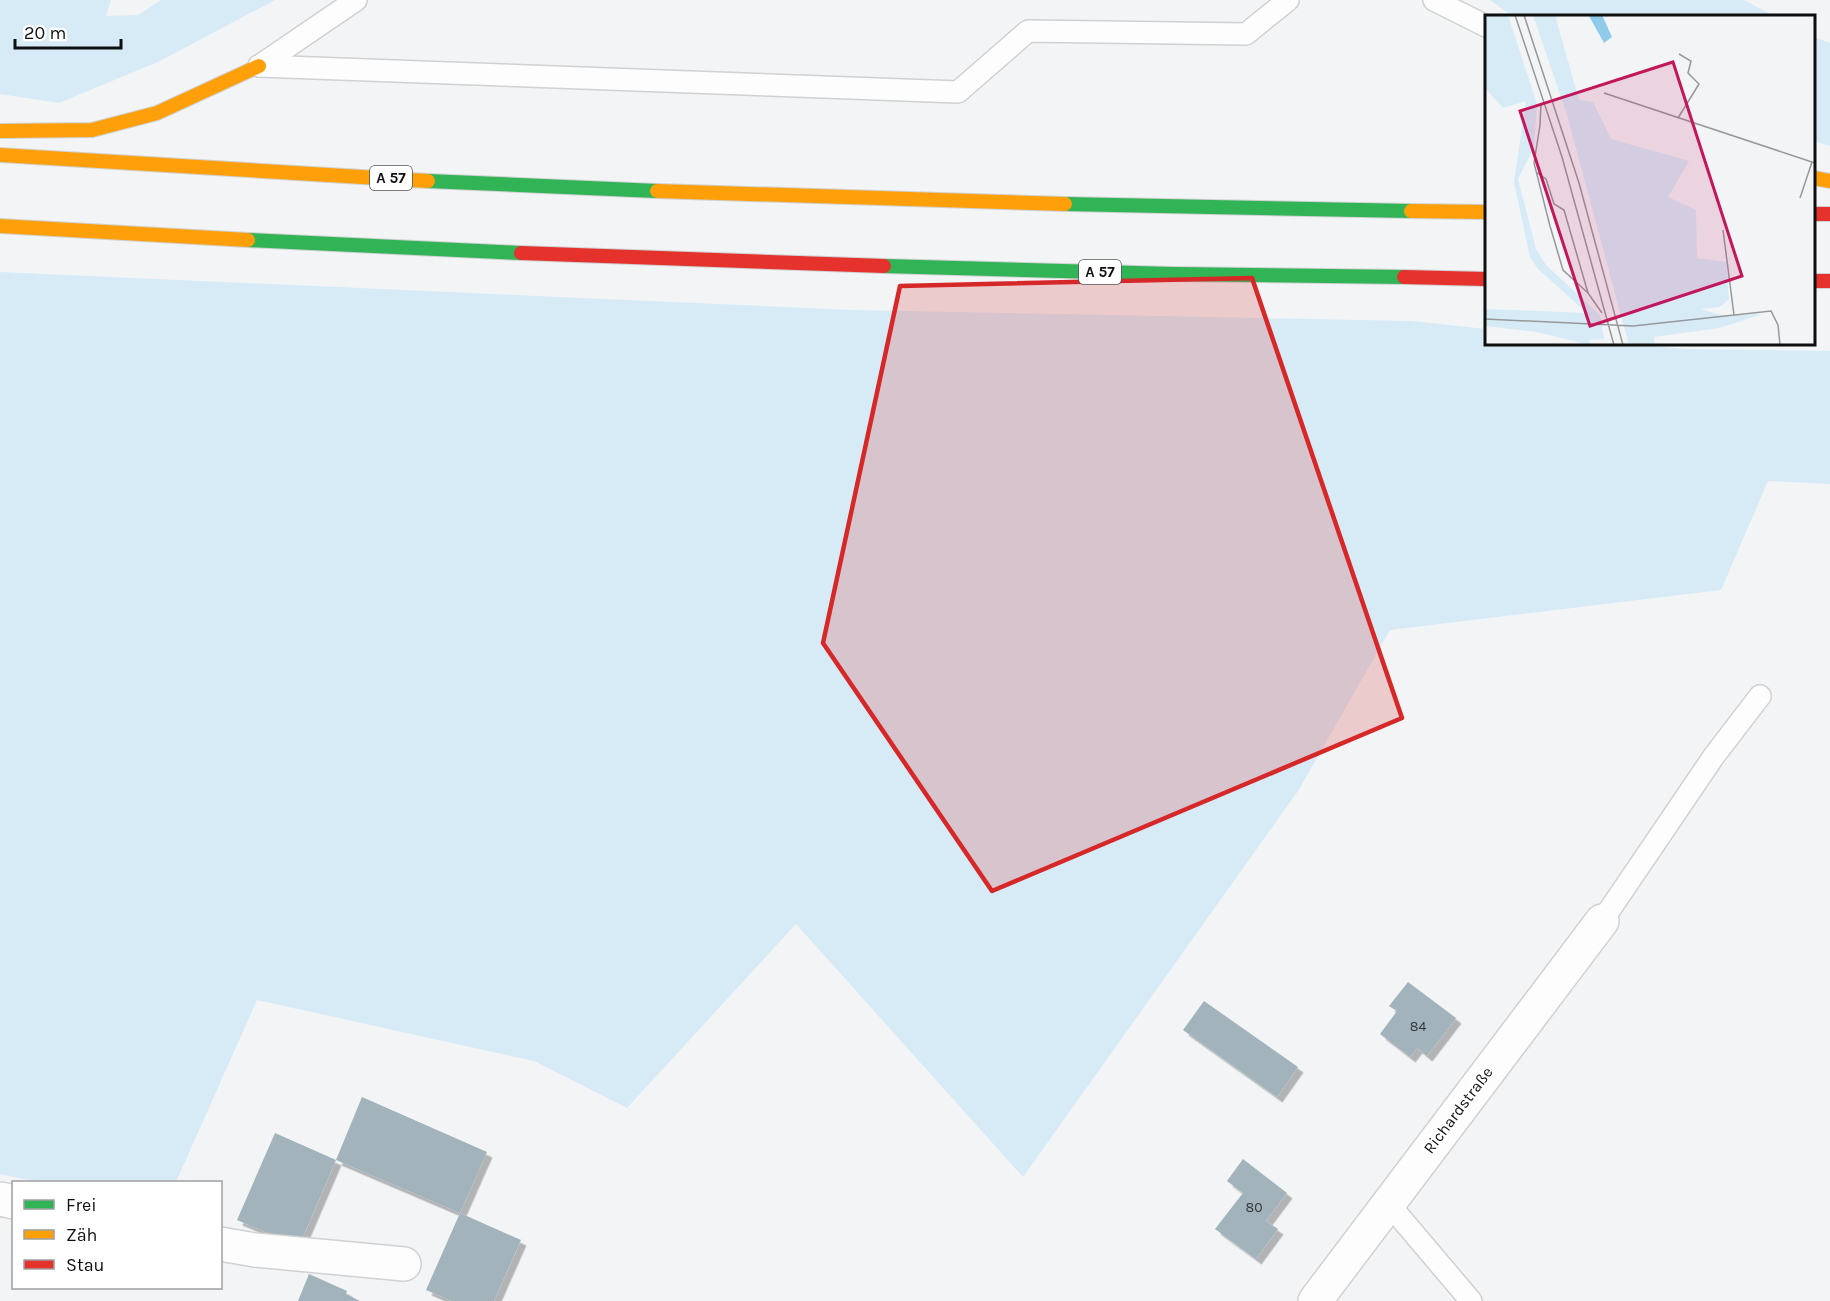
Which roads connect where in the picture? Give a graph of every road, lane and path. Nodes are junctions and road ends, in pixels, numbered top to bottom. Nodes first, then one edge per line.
1 (357, 0) edge
2 (1288, 0) edge
3 (1434, 0) edge
4 (1485, 26) edge
5 (259, 66) junction
6 (0, 131) edge
7 (0, 155) edge
8 (1815, 178) edge
9 (1830, 181) edge
10 (1485, 212) edge
11 (0, 226) edge
12 (1485, 279) edge
13 (1760, 696) dead end
14 (1602, 921) joint
15 (1388, 1203) junction
16 (222, 1244) edge
17 (404, 1264) dead end
18 (1315, 1301) edge
19 (1471, 1301) edge

1 - 5 lane
2 - 5 lane
3 - 4 lane
5 - 6 highway
7 - 10 highway, A 57
8 - 9 highway
11 - 12 highway, A 57
13 - 14 lane
14 - 15 street, Richardstraße
15 - 18 street, Richardstraße
15 - 19 lane
16 - 17 street

